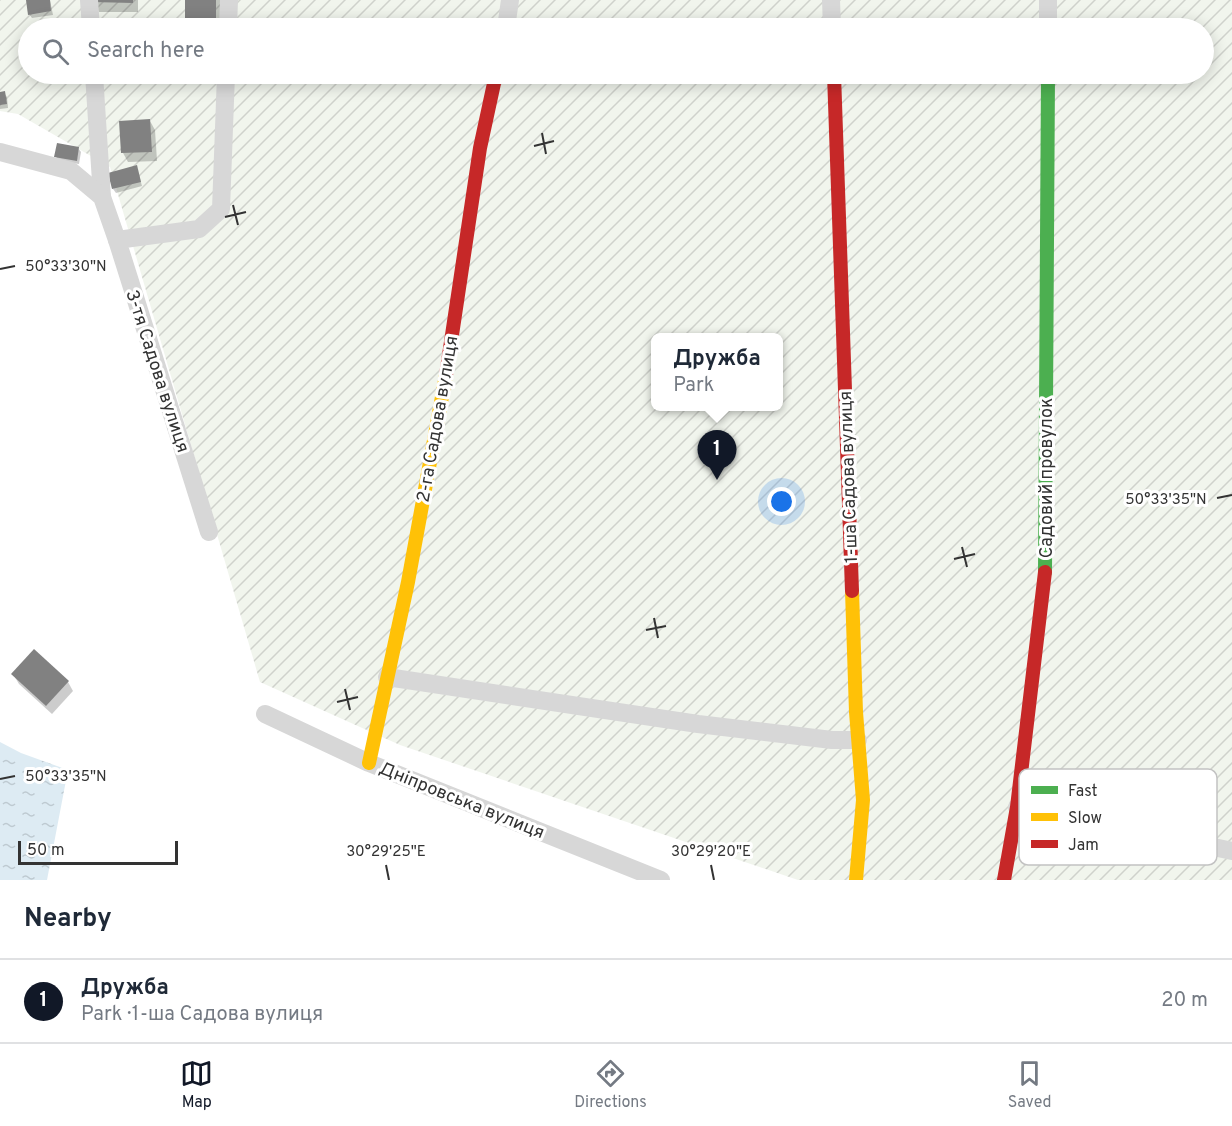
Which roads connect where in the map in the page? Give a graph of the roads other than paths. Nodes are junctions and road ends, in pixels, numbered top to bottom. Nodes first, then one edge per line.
1 (89, 0) edge
2 (230, 0) edge
3 (510, 0) edge
4 (831, 0) edge
5 (1048, 0) edge
6 (90, 18) edge
7 (229, 18) edge
8 (507, 18) edge
9 (832, 18) edge
10 (1048, 18) edge
11 (95, 84) edge
12 (226, 84) edge
13 (494, 84) edge
14 (834, 84) edge
15 (1048, 84) edge
16 (0, 152) edge
17 (102, 197) junction
18 (117, 240) junction
19 (209, 532) dead end
20 (387, 677) junction
21 (265, 714) dead end
22 (858, 740) junction
23 (369, 763) junction
24 (1022, 769) edge
25 (1019, 790) edge
26 (1017, 807) joint
27 (1217, 848) edge
28 (1232, 851) edge
29 (661, 880) edge
30 (856, 880) edge
31 (1004, 880) edge

1 - 6 street
2 - 7 street
3 - 8 street
4 - 9 street
5 - 10 street
11 - 17 street, 3-тя Садова вулиця
12 - 18 street
13 - 20 street, 2-га Садова вулиця
14 - 22 street, 1-ша Садова вулиця
15 - 24 street, Садовий провулок
16 - 17 street
17 - 18 street, 3-тя Садова вулиця
18 - 19 street, 3-тя Садова вулиця
20 - 22 street
20 - 23 street, 2-га Садова вулиця
21 - 23 street, Дніпровська вулиця
22 - 30 street, 1-ша Садова вулиця
23 - 29 street, Дніпровська вулиця
25 - 26 street, Садовий провулок
26 - 31 street, Садовий провулок
27 - 28 street

